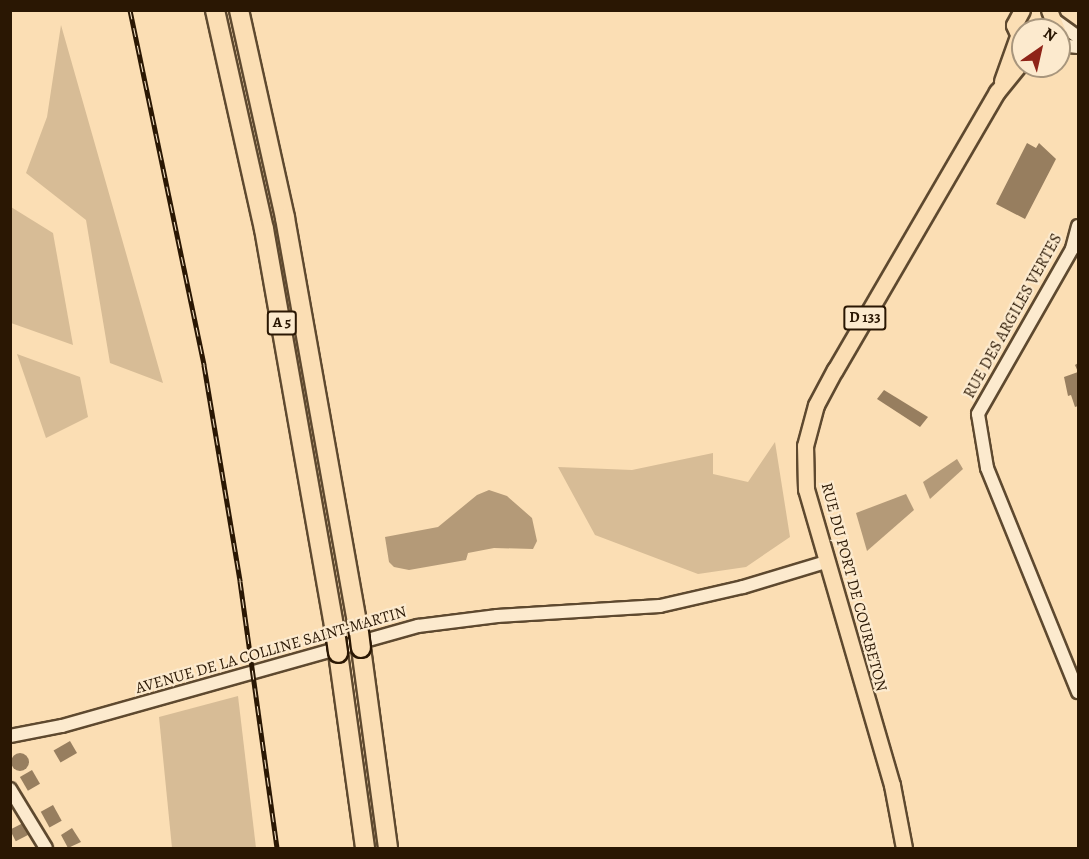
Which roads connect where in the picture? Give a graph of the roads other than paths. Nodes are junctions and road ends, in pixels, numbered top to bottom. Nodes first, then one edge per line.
1 (215, 10) edge
2 (239, 10) edge
3 (1054, 17) edge
4 (1078, 37) edge
5 (1011, 62) edge
6 (1011, 75) edge
7 (998, 92) junction
8 (1078, 226) edge
9 (826, 562) junction
10 (1078, 692) edge
11 (10, 736) edge
12 (10, 789) edge
13 (46, 849) edge
14 (364, 849) edge
15 (388, 849) edge
16 (904, 849) edge

1 - 14 highway, A 5
2 - 15 highway, A 5
3 - 4 street
5 - 7 main road, RUE DU PORT DE COURBETON
6 - 7 main road, RUE DU PORT DE COURBETON
7 - 9 main road, RUE DU PORT DE COURBETON / D 133
8 - 10 street, RUE DES ARGILES VERTES
9 - 11 street, AVENUE DE LA COLLINE SAINT-MARTIN
9 - 16 main road, RUE DU PORT DE COURBETON / D 133
12 - 13 street

